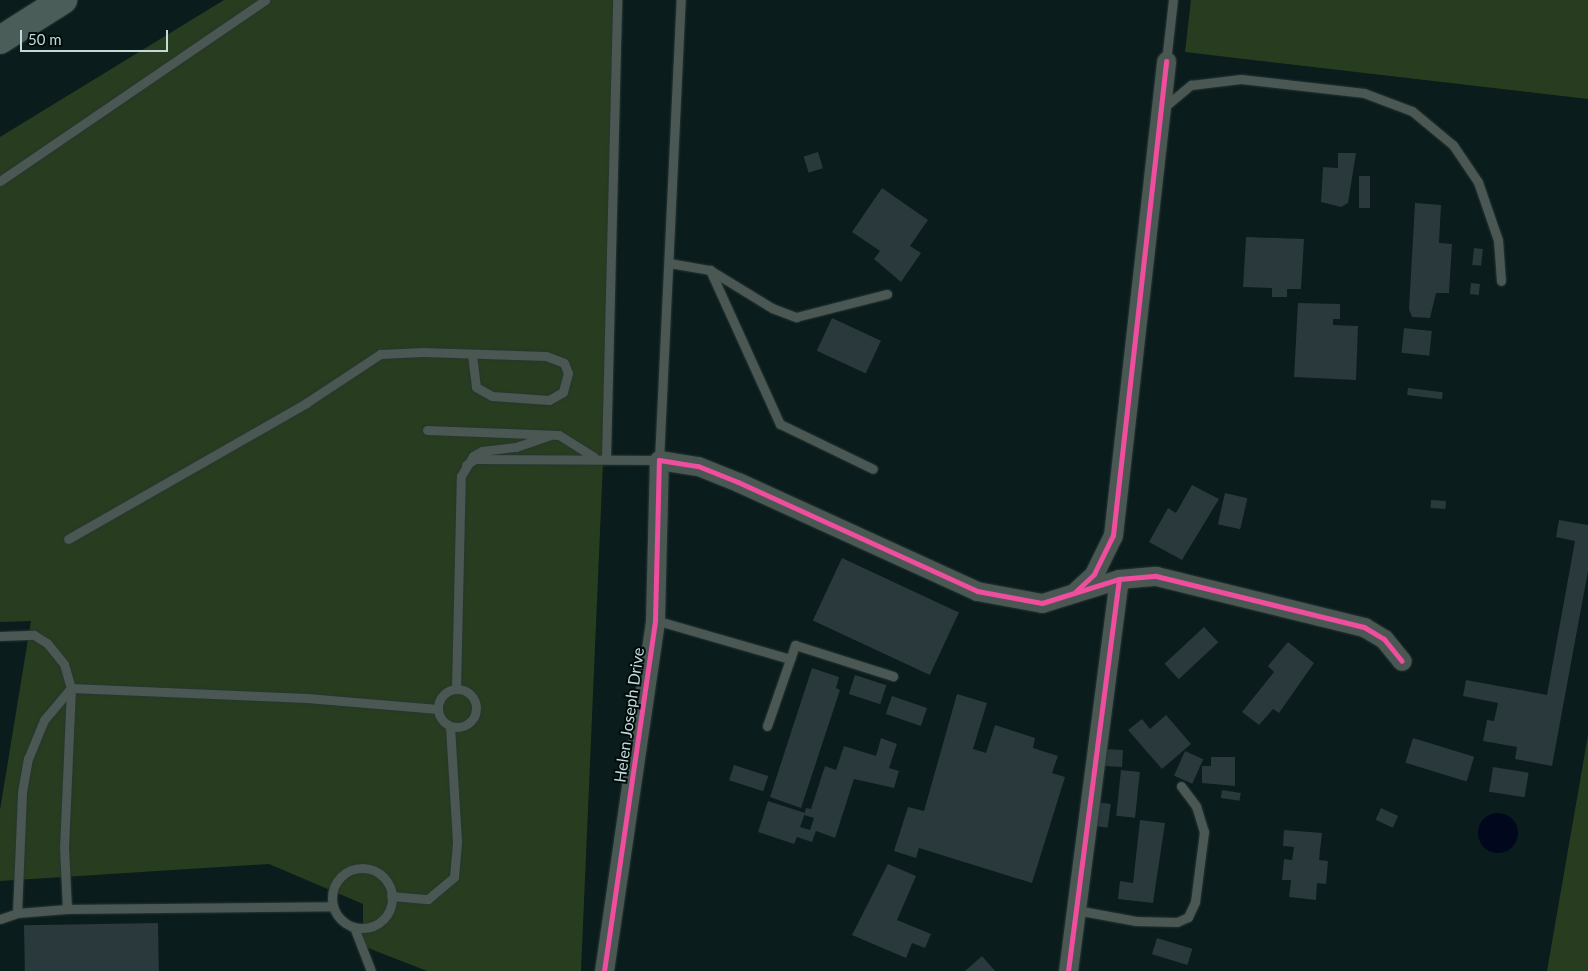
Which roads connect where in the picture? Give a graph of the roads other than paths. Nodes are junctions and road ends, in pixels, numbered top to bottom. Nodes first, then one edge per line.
1 (36, 0) edge
2 (63, 0) edge
3 (265, 0) edge
4 (617, 0) edge
5 (681, 0) edge
6 (1173, 0) edge
7 (0, 22) edge
8 (0, 40) edge
9 (1166, 61) joint
10 (1160, 111) junction
11 (0, 181) edge
12 (669, 263) junction
13 (710, 270) junction
14 (1501, 281) dead end
15 (887, 294) dead end
16 (472, 354) junction
17 (427, 430) dead end
18 (550, 435) junction
19 (594, 457) junction
20 (606, 458) junction
21 (659, 460) junction
22 (466, 465) junction
23 (873, 469) dead end
24 (68, 539) dead end
25 (1120, 579) junction
26 (1069, 597) junction
27 (655, 620) junction
28 (0, 636) edge
29 (790, 658) junction
30 (1402, 661) dead end
31 (893, 676) dead end
32 (71, 688) junction
33 (456, 689) junction
34 (438, 709) junction
35 (450, 726) junction
36 (768, 726) dead end
37 (1180, 786) dead end
38 (391, 896) junction
39 (333, 906) junction
40 (67, 909) junction
41 (1076, 910) junction
42 (17, 913) junction
43 (0, 919) edge
44 (354, 927) junction
45 (371, 971) edge
46 (604, 971) edge
47 (1068, 971) edge

1 - 7 highway
2 - 8 highway
3 - 11 lane
4 - 20 lane
5 - 12 lane
6 - 9 lane
9 - 10 street
10 - 14 lane
10 - 26 street
12 - 13 lane
12 - 21 lane
13 - 15 lane
13 - 23 lane
16 - 16 lane
16 - 24 lane
17 - 18 lane
18 - 19 lane
18 - 22 lane
19 - 20 lane
19 - 22 lane
20 - 21 lane
21 - 26 street
21 - 27 street, Helen Joseph Drive
22 - 33 lane
25 - 26 street
25 - 30 street
25 - 41 street
27 - 29 lane
27 - 46 street, Helen Joseph Drive
28 - 32 lane
29 - 31 lane
29 - 36 lane
32 - 34 lane
32 - 40 lane
32 - 42 lane
33 - 34 lane
33 - 35 lane
34 - 35 lane
35 - 38 lane
37 - 41 lane
38 - 39 lane
38 - 44 lane
39 - 40 lane
39 - 44 lane
40 - 42 lane
41 - 47 street
42 - 43 lane
44 - 45 lane

